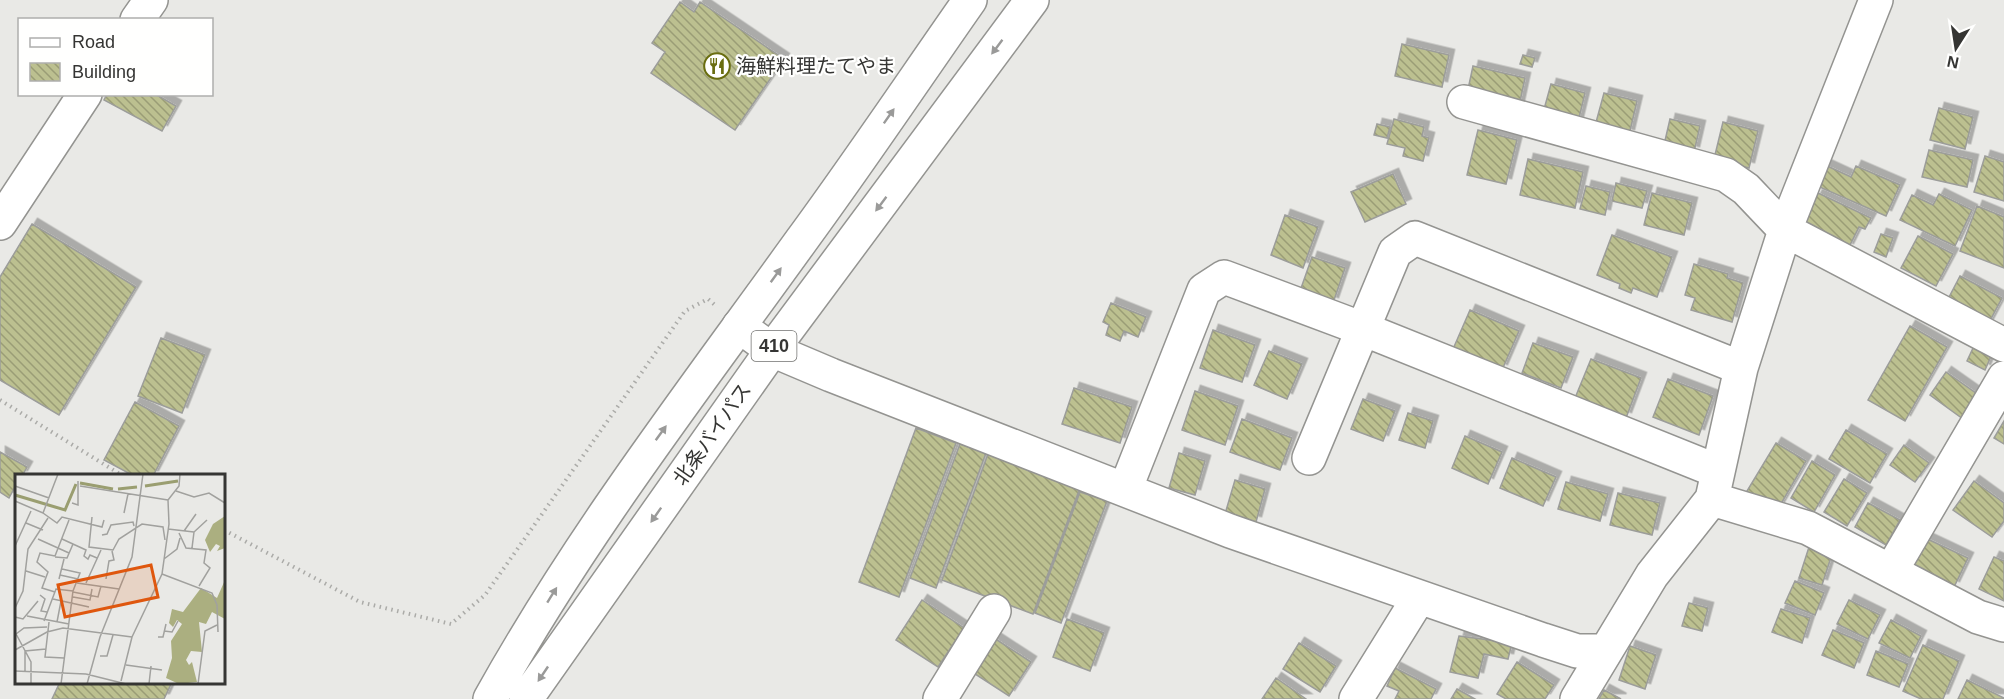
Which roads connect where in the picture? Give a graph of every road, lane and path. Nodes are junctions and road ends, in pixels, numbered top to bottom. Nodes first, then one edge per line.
1 (151, 0) edge
2 (970, 0) edge
3 (1032, 0) edge
4 (1876, 0) edge
5 (138, 18) edge
6 (85, 96) edge
7 (1464, 102) dead end
8 (0, 223) edge
9 (1785, 230) junction
10 (685, 311) dead end
11 (739, 326) junction
12 (1363, 329) junction
13 (2003, 340) edge
14 (772, 350) junction
15 (1741, 368) junction
16 (2004, 378) edge
17 (0, 400) edge
18 (1309, 458) dead end
19 (120, 474) edge
20 (1715, 485) junction
21 (1125, 490) junction
22 (225, 532) edge
23 (1891, 571) junction
24 (1418, 599) junction
25 (994, 611) dead end
26 (2004, 625) edge
27 (1605, 651) junction
28 (490, 699) edge
29 (526, 699) edge
30 (940, 699) edge
31 (1356, 699) edge
32 (1577, 699) edge

1 - 5 main road
11 -> 2 main road, 北条バイパス / 410
3 -> 14 main road, 北条バイパス / 410
4 - 9 main road
6 - 8 main road
7 - 9 main road
9 - 13 main road
9 - 15 main road
10 - 22 path
11 - 14 main road
28 -> 11 main road, 北条バイパス / 410
12 - 15 main road
12 - 18 main road
12 - 20 main road
12 - 21 main road
14 - 21 main road
14 -> 29 main road, 北条バイパス / 410
15 - 20 main road
16 - 23 main road
17 - 19 path
20 - 23 main road
20 - 27 main road
21 - 24 main road
23 - 26 main road
24 - 27 main road
24 - 31 main road
25 - 30 main road
27 - 32 main road

